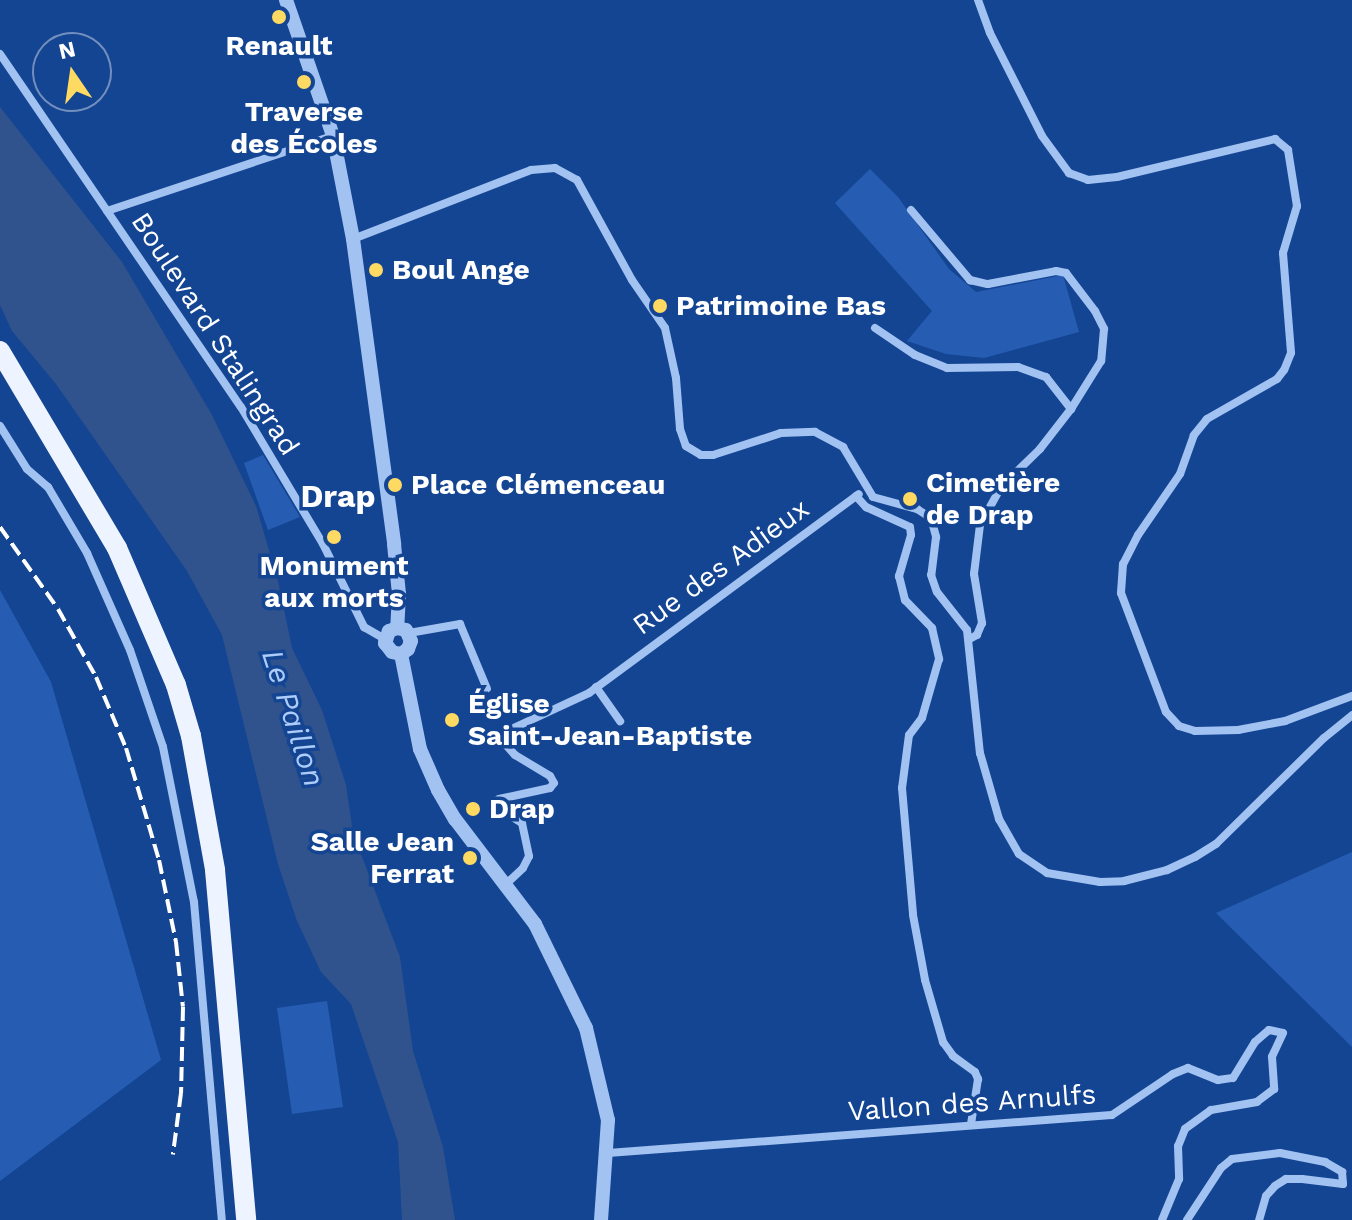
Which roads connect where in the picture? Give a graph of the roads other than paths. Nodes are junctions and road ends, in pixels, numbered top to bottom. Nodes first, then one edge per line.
1 (286, 0) edge
2 (978, 0) edge
3 (0, 54) edge
4 (333, 136) junction
5 (911, 210) dead end
6 (107, 211) junction
7 (353, 239) junction
8 (875, 328) dead end
9 (0, 351) edge
10 (0, 368) edge
11 (1071, 409) junction
12 (0, 426) edge
13 (865, 489) junction
14 (856, 496) junction
15 (403, 630) junction
16 (385, 639) junction
17 (969, 639) junction
18 (401, 654) junction
19 (599, 684) junction
20 (487, 689) dead end
21 (1352, 696) edge
22 (1352, 715) edge
23 (620, 721) dead end
24 (506, 884) junction
25 (971, 1124) junction
26 (608, 1153) junction
27 (222, 1220) edge
28 (237, 1220) edge
29 (246, 1220) edge
30 (601, 1220) edge
31 (1162, 1220) edge
32 (1187, 1220) edge
33 (1259, 1220) edge

1 - 4 street
2 - 21 street
3 - 6 street, Boulevard Stalingrad
4 - 6 street
4 - 7 street
5 - 11 street
6 - 16 street, Boulevard Stalingrad
7 - 13 street
7 - 15 street
8 - 11 street
9 - 29 main road
10 - 28 main road
11 - 17 street
12 - 27 street
13 - 14 street, Rue des Adieux
13 - 17 street
14 - 19 street, Rue des Adieux
14 - 25 street
15 - 16 street
15 - 18 street
15 - 20 street
16 - 18 street
17 - 22 street
18 - 24 street
19 - 23 street
19 - 24 street, Rue des Adieux
24 - 26 street
25 - 26 street, Vallon des Arnulfs
25 - 31 street, Vallon des Arnulfs
26 - 30 street
32 - 33 street

